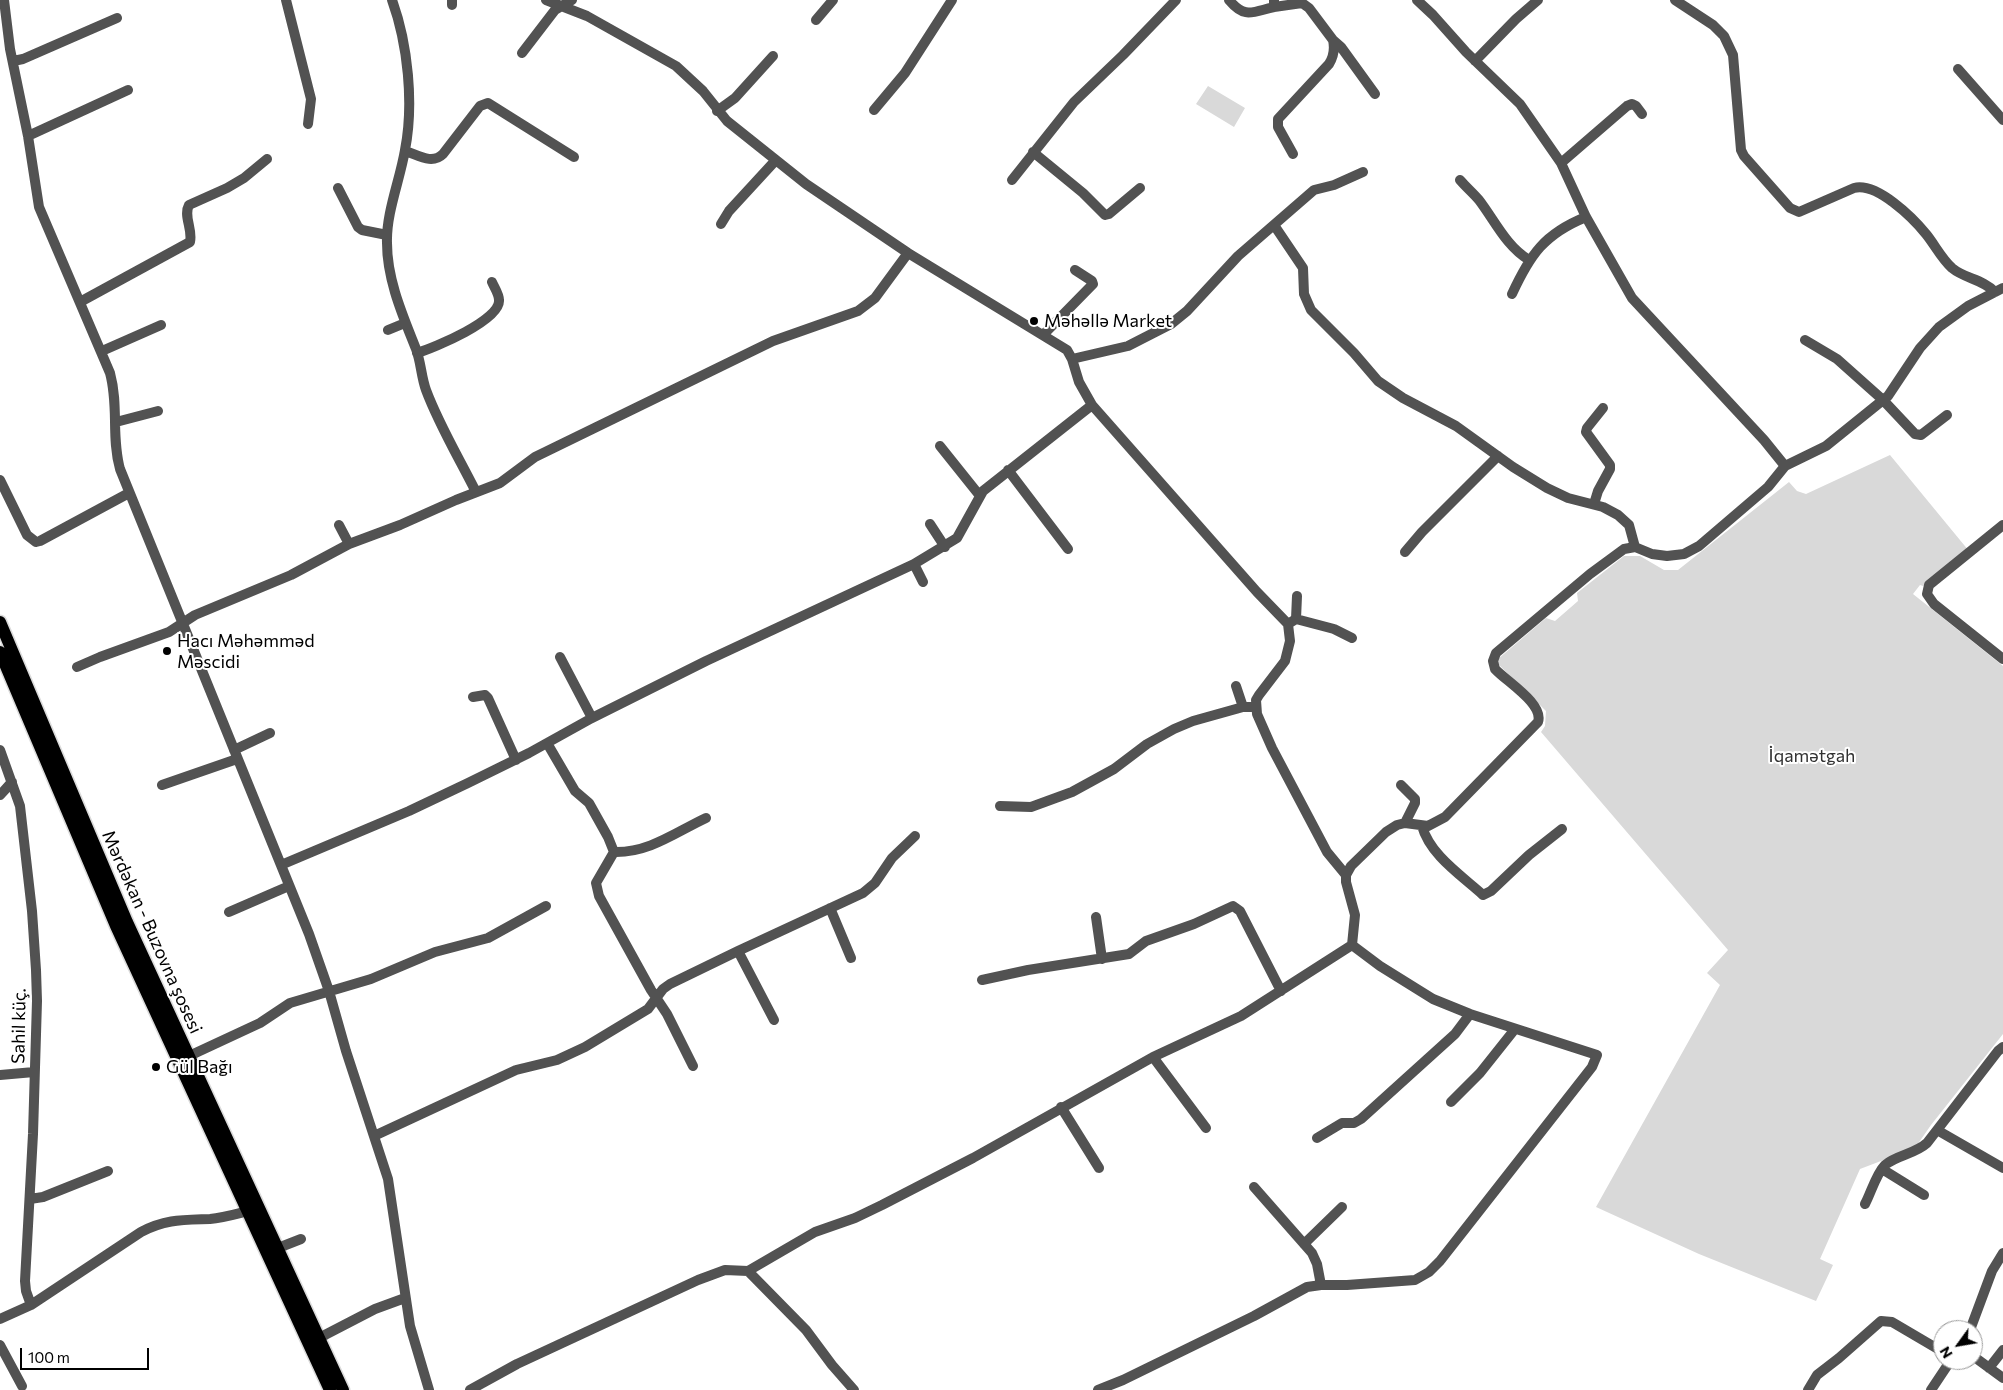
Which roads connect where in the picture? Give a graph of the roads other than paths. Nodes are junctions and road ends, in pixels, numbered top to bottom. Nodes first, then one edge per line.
1 (4, 0) edge
2 (286, 0) edge
3 (392, 0) edge
4 (546, 0) edge
5 (572, 0) edge
6 (833, 0) edge
7 (952, 0) edge
8 (1176, 0) edge
9 (1229, 0) edge
10 (1416, 0) edge
11 (1538, 0) edge
12 (1674, 0) edge
13 (1274, 4) edge
14 (560, 6) junction
15 (117, 18) dead end
16 (816, 20) dead end
17 (1333, 40) junction
18 (522, 53) dead end
19 (773, 56) dead end
20 (13, 61) junction
21 (1476, 61) junction
22 (1958, 69) dead end
23 (128, 90) dead end
24 (1375, 94) dead end
25 (874, 110) dead end
26 (717, 111) junction
27 (1642, 114) dead end
28 (2003, 120) edge
29 (308, 124) dead end
30 (28, 136) junction
31 (405, 151) junction
32 (1033, 152) junction
33 (1293, 154) dead end
34 (574, 157) dead end
35 (267, 159) dead end
36 (775, 161) junction
37 (1561, 163) junction
38 (1363, 172) dead end
39 (1012, 180) dead end
40 (1460, 180) dead end
41 (338, 188) dead end
42 (1140, 188) dead end
43 (1586, 217) junction
44 (721, 224) dead end
45 (1274, 225) junction
46 (387, 235) junction
47 (908, 253) junction
48 (1529, 260) junction
49 (1075, 270) dead end
50 (492, 282) dead end
51 (1999, 290) edge
52 (1512, 294) dead end
53 (80, 302) junction
54 (405, 323) junction
55 (160, 325) dead end
56 (388, 330) dead end
57 (1044, 335) junction
58 (1805, 340) dead end
59 (102, 350) junction
60 (418, 353) junction
61 (1072, 359) junction
62 (1883, 400) junction
63 (1092, 405) junction
64 (1603, 408) dead end
65 (158, 411) dead end
66 (1947, 415) dead end
67 (116, 422) junction
68 (940, 446) dead end
69 (1498, 456) junction
70 (1785, 466) junction
71 (1008, 470) junction
72 (0, 480) edge
73 (476, 492) junction
74 (129, 493) junction
75 (980, 496) junction
76 (1594, 504) junction
77 (930, 524) dead end
78 (339, 525) dead end
79 (2003, 525) edge
80 (349, 544) junction
81 (944, 547) junction
82 (1635, 547) junction
83 (1068, 549) dead end
84 (1405, 552) dead end
85 (914, 564) junction
86 (923, 582) dead end
87 (1297, 596) dead end
88 (0, 622) edge
89 (1292, 622) junction
90 (183, 624) junction
91 (1352, 638) dead end
92 (0, 652) edge
93 (560, 657) dead end
94 (2003, 659) edge
95 (77, 668) dead end
96 (1236, 686) dead end
97 (473, 697) dead end
98 (1256, 707) junction
99 (1243, 708) junction
100 (592, 718) junction
101 (270, 734) dead end
102 (547, 743) junction
103 (0, 750) edge
104 (236, 754) junction
105 (516, 760) junction
106 (12, 782) junction
107 (162, 785) dead end
108 (1401, 785) dead end
109 (0, 795) edge
110 (1000, 806) dead end
111 (706, 818) dead end
112 (1405, 823) junction
113 (1422, 826) junction
114 (1562, 829) dead end
115 (915, 836) dead end
116 (614, 852) junction
117 (281, 865) junction
118 (1346, 874) junction
119 (289, 886) junction
120 (546, 906) dead end
121 (830, 908) junction
122 (229, 912) dead end
123 (1096, 917) dead end
124 (1352, 945) junction
125 (738, 950) junction
126 (852, 958) dead end
127 (1102, 959) junction
128 (982, 980) dead end
129 (329, 991) junction
130 (1281, 991) junction
131 (656, 997) junction
132 (1470, 1014) junction
133 (774, 1020) dead end
134 (1515, 1028) junction
135 (2003, 1047) edge
136 (189, 1056) junction
137 (1153, 1057) junction
138 (693, 1066) dead end
139 (34, 1072) junction
140 (0, 1075) edge
141 (1451, 1102) dead end
142 (1062, 1107) junction
143 (1206, 1128) dead end
144 (1937, 1130) junction
145 (374, 1136) junction
146 (1317, 1138) dead end
147 (1099, 1168) dead end
148 (2003, 1168) edge
149 (1882, 1169) junction
150 (108, 1170) dead end
151 (1254, 1187) dead end
152 (1924, 1195) dead end
153 (30, 1199) junction
154 (1865, 1204) dead end
155 (1342, 1207) dead end
156 (248, 1211) junction
157 (301, 1239) dead end
158 (1304, 1244) junction
159 (278, 1248) junction
160 (2003, 1253) edge
161 (748, 1271) junction
162 (1321, 1285) junction
163 (405, 1298) junction
164 (31, 1305) junction
165 (0, 1319) edge
166 (1974, 1320) edge
167 (319, 1338) junction
168 (0, 1345) edge
169 (1933, 1346) edge
170 (2003, 1350) edge
171 (1983, 1364) edge
172 (1989, 1368) junction
173 (1944, 1370) edge
174 (2003, 1378) edge
175 (22, 1386) dead end
176 (330, 1390) edge
177 (343, 1390) edge
178 (429, 1390) edge
179 (470, 1390) edge
180 (854, 1390) edge
181 (1098, 1390) edge
182 (1808, 1390) edge
183 (1931, 1390) edge

1 - 20 street
2 - 29 street
3 - 31 street
4 - 14 street
5 - 14 street
6 - 16 street
7 - 25 street
8 - 32 street
9 - 13 street
10 - 21 street
11 - 21 street
12 - 51 street
13 - 17 street
14 - 18 street
14 - 26 street
15 - 20 street
17 - 24 street
17 - 33 street
19 - 26 street
20 - 30 street
21 - 37 street
22 - 28 street
23 - 30 street
26 - 36 street
27 - 37 street
30 - 53 street
31 - 34 street
31 - 46 street
32 - 39 street
32 - 42 street
35 - 53 street
36 - 44 street
36 - 47 street
37 - 43 street
38 - 45 street
40 - 48 street
41 - 46 street
43 - 48 street
43 - 70 street
45 - 61 street
45 - 69 street
46 - 54 street
47 - 57 street
47 - 73 street
48 - 52 street
49 - 57 street
50 - 60 street
51 - 62 street
53 - 59 street
54 - 56 street
54 - 60 street
55 - 59 street
57 - 61 street
58 - 62 street
59 - 67 street
60 - 73 street
61 - 63 street
62 - 66 street
62 - 70 street
63 - 71 street
63 - 89 street
64 - 76 street
65 - 67 street
67 - 74 street
68 - 75 street
69 - 76 street
69 - 84 street
70 - 82 street
71 - 75 street
71 - 83 street
72 - 74 street
73 - 80 street
74 - 90 street
75 - 81 street
76 - 82 street
77 - 81 street
78 - 80 street
79 - 94 street
80 - 90 street
81 - 85 street
82 - 113 street
85 - 86 street
85 - 100 street
87 - 89 street
88 - 136 main road, Mərdəkan - Buzovna şosesi
89 - 91 street
89 - 98 street
90 - 95 street
90 - 104 street
92 - 156 main road, Mərdəkan - Buzovna şosesi
93 - 100 street
96 - 99 street
97 - 105 street
98 - 99 street
98 - 118 street
99 - 110 street
100 - 102 street
101 - 104 street
102 - 105 street
102 - 116 street
103 - 106 street, Sahil küç.
104 - 107 street
104 - 117 street
105 - 117 street
106 - 109 street
106 - 139 street, Sahil küç.
108 - 112 street
111 - 116 street
112 - 113 street
112 - 118 street
113 - 114 street
115 - 121 street
116 - 131 street
117 - 119 street
118 - 124 street
119 - 122 street
119 - 129 street
120 - 129 street
121 - 125 street
121 - 126 street
123 - 127 street
124 - 130 street
124 - 132 street
125 - 131 street
125 - 133 street
127 - 128 street
127 - 130 street
129 - 136 street
129 - 145 street
130 - 137 street
131 - 138 street
131 - 145 street
132 - 134 street
132 - 146 street
134 - 141 street
134 - 162 street
135 - 144 street
136 - 159 main road, Mərdəkan - Buzovna şosesi
137 - 142 street
137 - 143 street
139 - 140 street
139 - 153 street, Sahil küç.
142 - 147 street
142 - 161 street
144 - 148 street
144 - 149 street
145 - 163 street
149 - 152 street
149 - 154 street
150 - 153 street
151 - 158 street
153 - 164 street, Sahil küç.
155 - 158 street
156 - 164 street
156 - 176 main road, Mərdəkan - Buzovna şosesi
157 - 159 street
158 - 162 street
159 - 167 main road, Mərdəkan - Buzovna şosesi
160 - 166 street
161 - 179 street
161 - 180 street
162 - 181 street
163 - 167 street
163 - 178 street
164 - 165 street
167 - 177 main road, Mərdəkan - Buzovna şosesi
168 - 175 street
169 - 182 street
170 - 172 street
171 - 172 street
172 - 174 street
173 - 183 street

